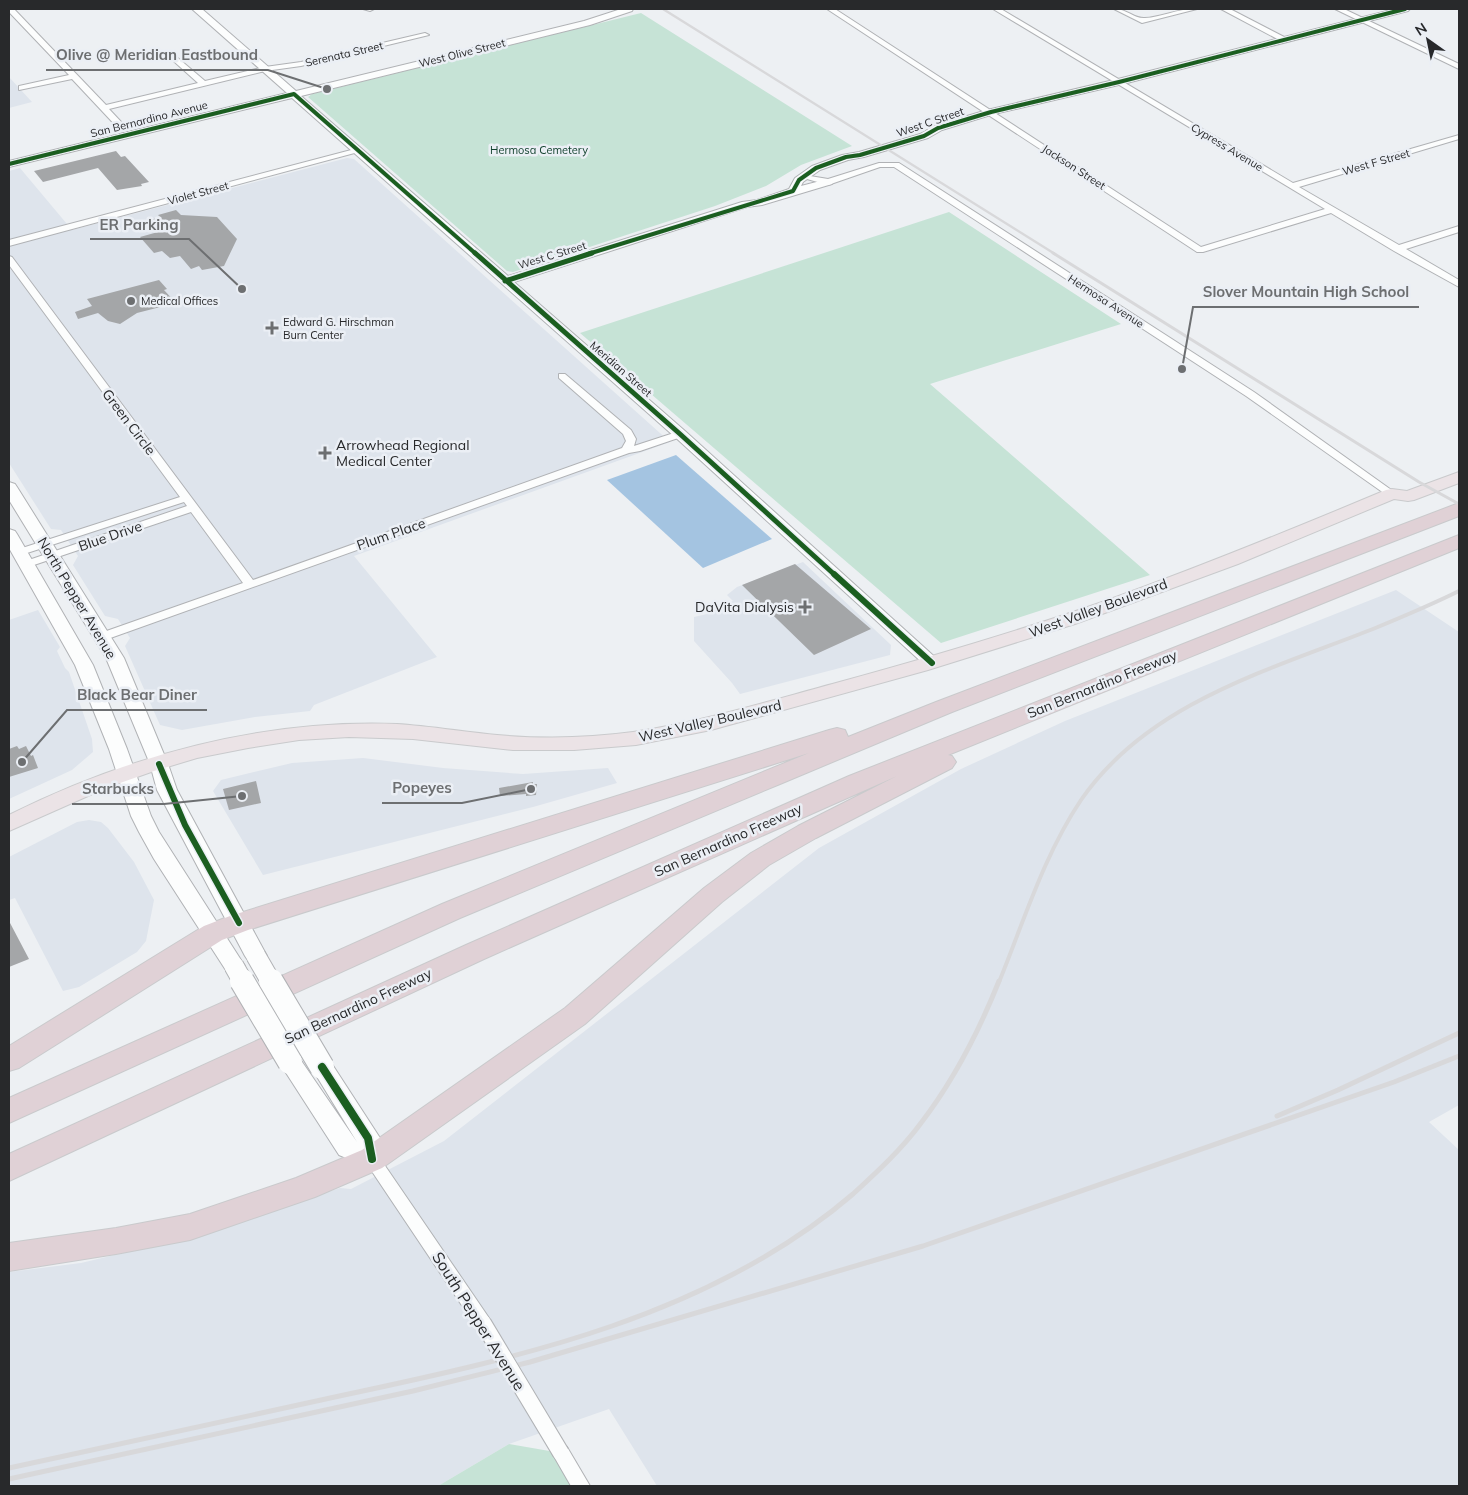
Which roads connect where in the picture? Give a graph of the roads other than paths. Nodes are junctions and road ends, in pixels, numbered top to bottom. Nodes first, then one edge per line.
1 (10, 9) edge
2 (196, 9) edge
3 (629, 9) edge
4 (832, 9) edge
5 (996, 9) edge
6 (1118, 9) edge
7 (1193, 9) edge
8 (1225, 9) edge
9 (1339, 9) edge
10 (1405, 9) edge
11 (1362, 20) junction
12 (425, 36) dead end
13 (1286, 40) junction
14 (172, 55) dead end
15 (1459, 67) edge
16 (265, 70) junction
17 (75, 76) junction
18 (1119, 82) junction
19 (204, 84) junction
20 (22, 88) dead end
21 (294, 94) junction
22 (106, 108) junction
23 (991, 112) junction
24 (121, 126) dead end
25 (1459, 137) edge
26 (358, 151) junction
27 (9, 164) edge
28 (802, 178) junction
29 (828, 182) junction
30 (1292, 186) junction
31 (784, 195) junction
32 (746, 204) junction
33 (1332, 210) junction
34 (1459, 229) edge
35 (9, 243) edge
36 (1397, 249) junction
37 (9, 259) edge
38 (505, 281) junction
39 (1459, 284) edge
40 (562, 376) dead end
41 (680, 434) junction
42 (626, 450) junction
43 (1459, 464) edge
44 (1459, 477) edge
45 (9, 487) edge
46 (1392, 494) junction
47 (189, 503) junction
48 (1459, 508) edge
49 (9, 534) edge
50 (1459, 541) edge
51 (48, 550) junction
52 (23, 558) junction
53 (250, 584) junction
54 (40, 586) junction
55 (81, 603) junction
56 (102, 637) junction
57 (932, 663) junction
58 (1077, 694) junction
59 (944, 707) junction
60 (159, 764) junction
61 (126, 773) junction
62 (9, 824) edge
63 (239, 922) junction
64 (213, 933) junction
65 (234, 966) joint
66 (286, 1008) joint
67 (264, 1018) joint
68 (9, 1060) edge
69 (9, 1110) edge
70 (372, 1159) junction
71 (9, 1168) edge
72 (9, 1257) edge
73 (581, 1486) edge

1 - 17 street
2 - 16 street, Meridian Street
3 - 21 street, West Olive Street
4 - 23 street, Jackson Street
5 - 18 street, Cypress Avenue
6 - 7 street
8 - 13 street
9 - 11 street
10 - 11 street, West C Street
11 - 13 street, West C Street
11 - 15 street
12 - 16 street, Serenata Street
13 - 18 street, West C Street
14 - 19 street
16 - 19 street, Serenata Street
16 - 21 street, Meridian Street
17 - 20 street
17 - 22 street
18 - 23 street, West C Street
18 - 30 street, Cypress Avenue
19 - 22 street, Serenata Street
21 - 26 street, Meridian Street
21 - 27 street, San Bernardino Avenue
22 - 24 street
23 - 28 street, West C Street
23 - 33 street, Jackson Street
25 - 30 street, West F Street
26 - 35 street, Violet Street
26 - 38 street, Meridian Street
28 - 29 street
28 - 31 street, West C Street
28 - 32 street, West C Street
29 - 31 street
29 - 46 street, Hermosa Avenue
30 - 33 street, Cypress Avenue
31 - 32 street, West C Street
32 - 38 street, West C Street
33 - 36 street, Cypress Avenue
34 - 36 street
36 - 39 street, Cypress Avenue
37 - 47 street, Green Circle
38 - 41 street, Meridian Street
40 - 42 street
41 - 42 street, Plum Place
41 - 57 street, Meridian Street
42 - 53 street, Plum Place
43 - 46 main road, West Valley Boulevard
44 - 46 main road, West Valley Boulevard
45 - 51 main road, North Pepper Avenue
46 - 57 main road, West Valley Boulevard
47 - 51 street, Blue Drive
47 - 53 street, Green Circle
48 - 59 highway
49 - 52 main road, North Pepper Avenue
50 - 58 highway, San Bernardino Freeway
51 - 52 street, Blue Drive
51 - 55 main road, North Pepper Avenue
52 - 54 main road, North Pepper Avenue
53 - 56 street, Plum Place
54 - 55 main road
54 - 61 main road, North Pepper Avenue
55 - 56 main road, North Pepper Avenue
56 - 60 main road, North Pepper Avenue
57 - 60 main road, West Valley Boulevard
58 - 70 highway
58 - 71 highway, San Bernardino Freeway
59 - 63 highway
59 - 69 highway
60 - 61 main road, West Valley Boulevard
60 - 63 main road, North Pepper Avenue
61 - 62 main road, West Valley Boulevard
61 - 64 main road, North Pepper Avenue
63 - 64 highway
63 - 66 main road, North Pepper Avenue, bridge
64 - 65 main road, North Pepper Avenue
64 - 68 highway
65 - 67 main road, North Pepper Avenue, bridge
66 - 70 main road, South Pepper Avenue, bridge
67 - 70 main road, bridge
70 - 72 highway
70 - 73 street, South Pepper Avenue, bridge

